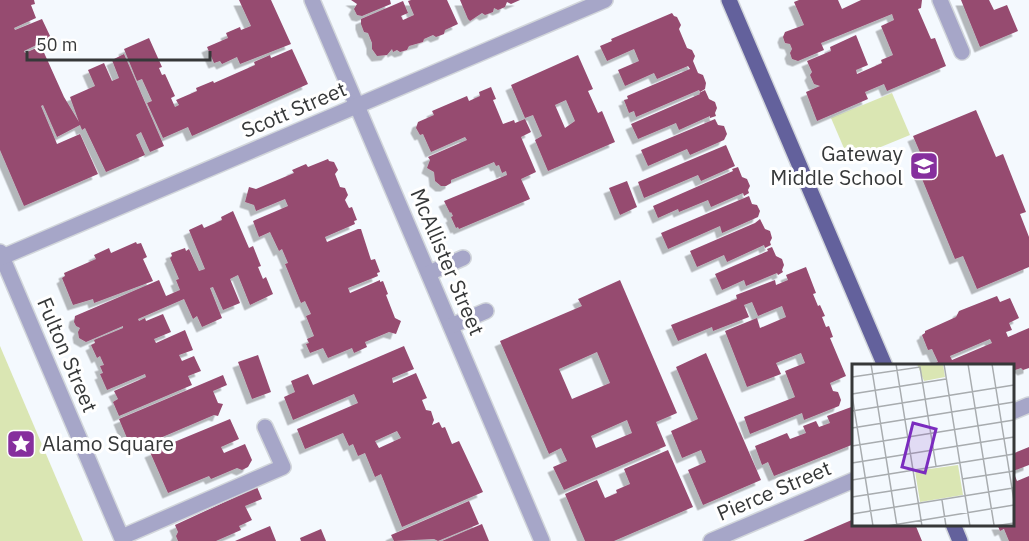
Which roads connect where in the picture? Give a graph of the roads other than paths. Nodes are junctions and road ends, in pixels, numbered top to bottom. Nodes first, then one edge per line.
1 (312, 0) edge
2 (604, 0) edge
3 (729, 0) edge
4 (940, 0) edge
5 (962, 52) dead end
6 (357, 105) junction
7 (1, 255) edge
8 (463, 258) dead end
9 (429, 273) junction
10 (486, 311) dead end
11 (451, 326) junction
12 (884, 364) edge
13 (1029, 405) edge
14 (1014, 411) edge
15 (265, 427) dead end
16 (852, 481) edge
17 (953, 526) edge
18 (122, 539) edge
19 (542, 541) edge
20 (711, 541) edge
21 (960, 541) edge

1 - 6 street, McAllister Street
2 - 6 street, Scott Street
3 - 12 main road
4 - 5 street
6 - 7 street, Scott Street
6 - 9 street, McAllister Street
7 - 18 street, Fulton Street
8 - 9 street
9 - 11 street, McAllister Street
10 - 11 street
11 - 19 street, McAllister Street
13 - 14 street
15 - 18 street
16 - 20 street, Pierce Street
17 - 21 main road

